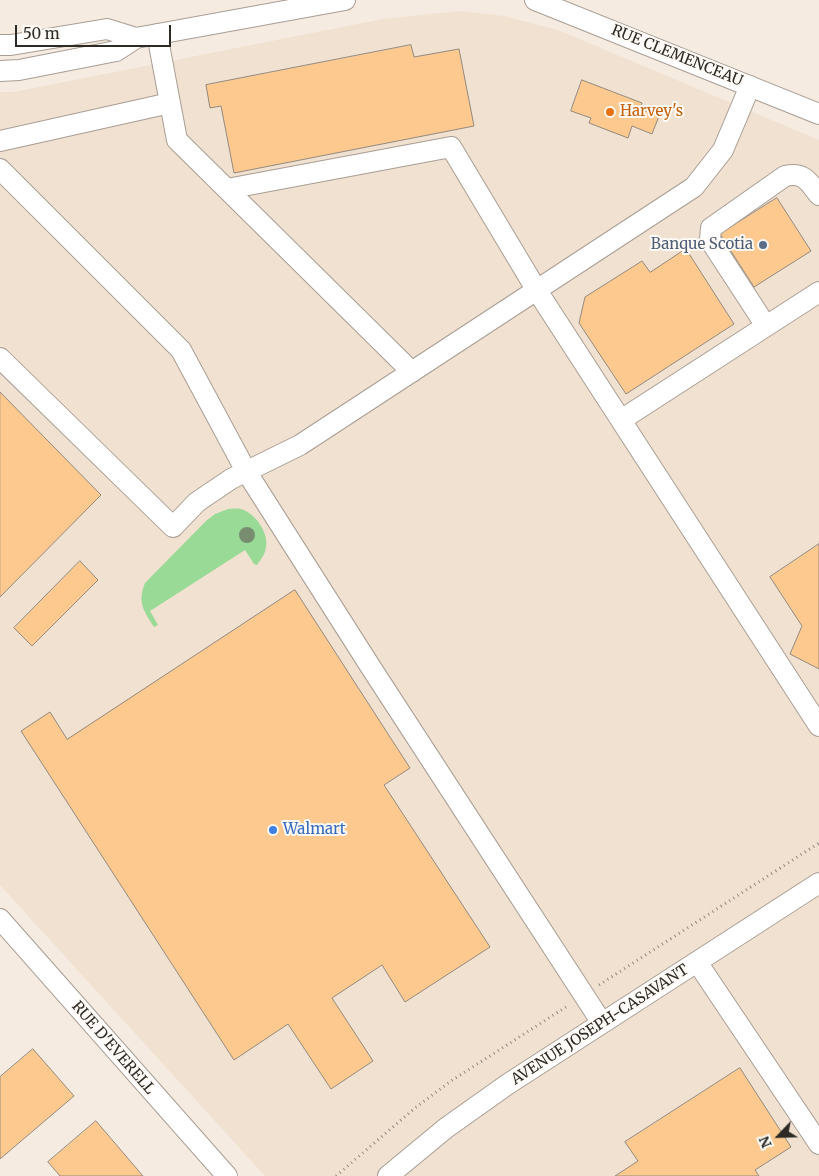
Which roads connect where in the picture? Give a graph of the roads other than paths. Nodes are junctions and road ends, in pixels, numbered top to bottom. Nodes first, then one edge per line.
1 (345, 0) edge
2 (535, 0) edge
3 (157, 34) junction
4 (136, 38) junction
5 (0, 45) edge
6 (0, 71) edge
7 (750, 86) junction
8 (170, 103) junction
9 (819, 114) edge
10 (0, 141) edge
11 (0, 169) edge
12 (227, 190) junction
13 (819, 194) edge
14 (536, 290) junction
15 (819, 292) edge
16 (766, 326) junction
17 (0, 358) edge
18 (412, 372) junction
19 (621, 420) junction
20 (246, 472) junction
21 (819, 726) edge
22 (819, 883) edge
23 (0, 919) edge
24 (697, 962) junction
25 (602, 1023) junction
26 (819, 1144) edge
27 (227, 1176) edge
28 (388, 1176) edge

1 - 3 street
2 - 7 street, RUE CLEMENCEAU
3 - 4 street
3 - 8 street
4 - 5 street
4 - 6 street
7 - 9 street, RUE CLEMENCEAU
7 - 14 street
8 - 10 street
8 - 12 street
11 - 20 street
12 - 14 street
12 - 18 street
13 - 16 street
14 - 18 street
14 - 19 street
15 - 16 street
16 - 19 street
17 - 20 street
18 - 20 street
19 - 21 street
20 - 25 street
22 - 24 street, AVENUE JOSEPH-CASAVANT
23 - 27 street, RUE D'EVERELL
24 - 25 street, AVENUE JOSEPH-CASAVANT
24 - 26 street
25 - 28 street, AVENUE JOSEPH-CASAVANT

